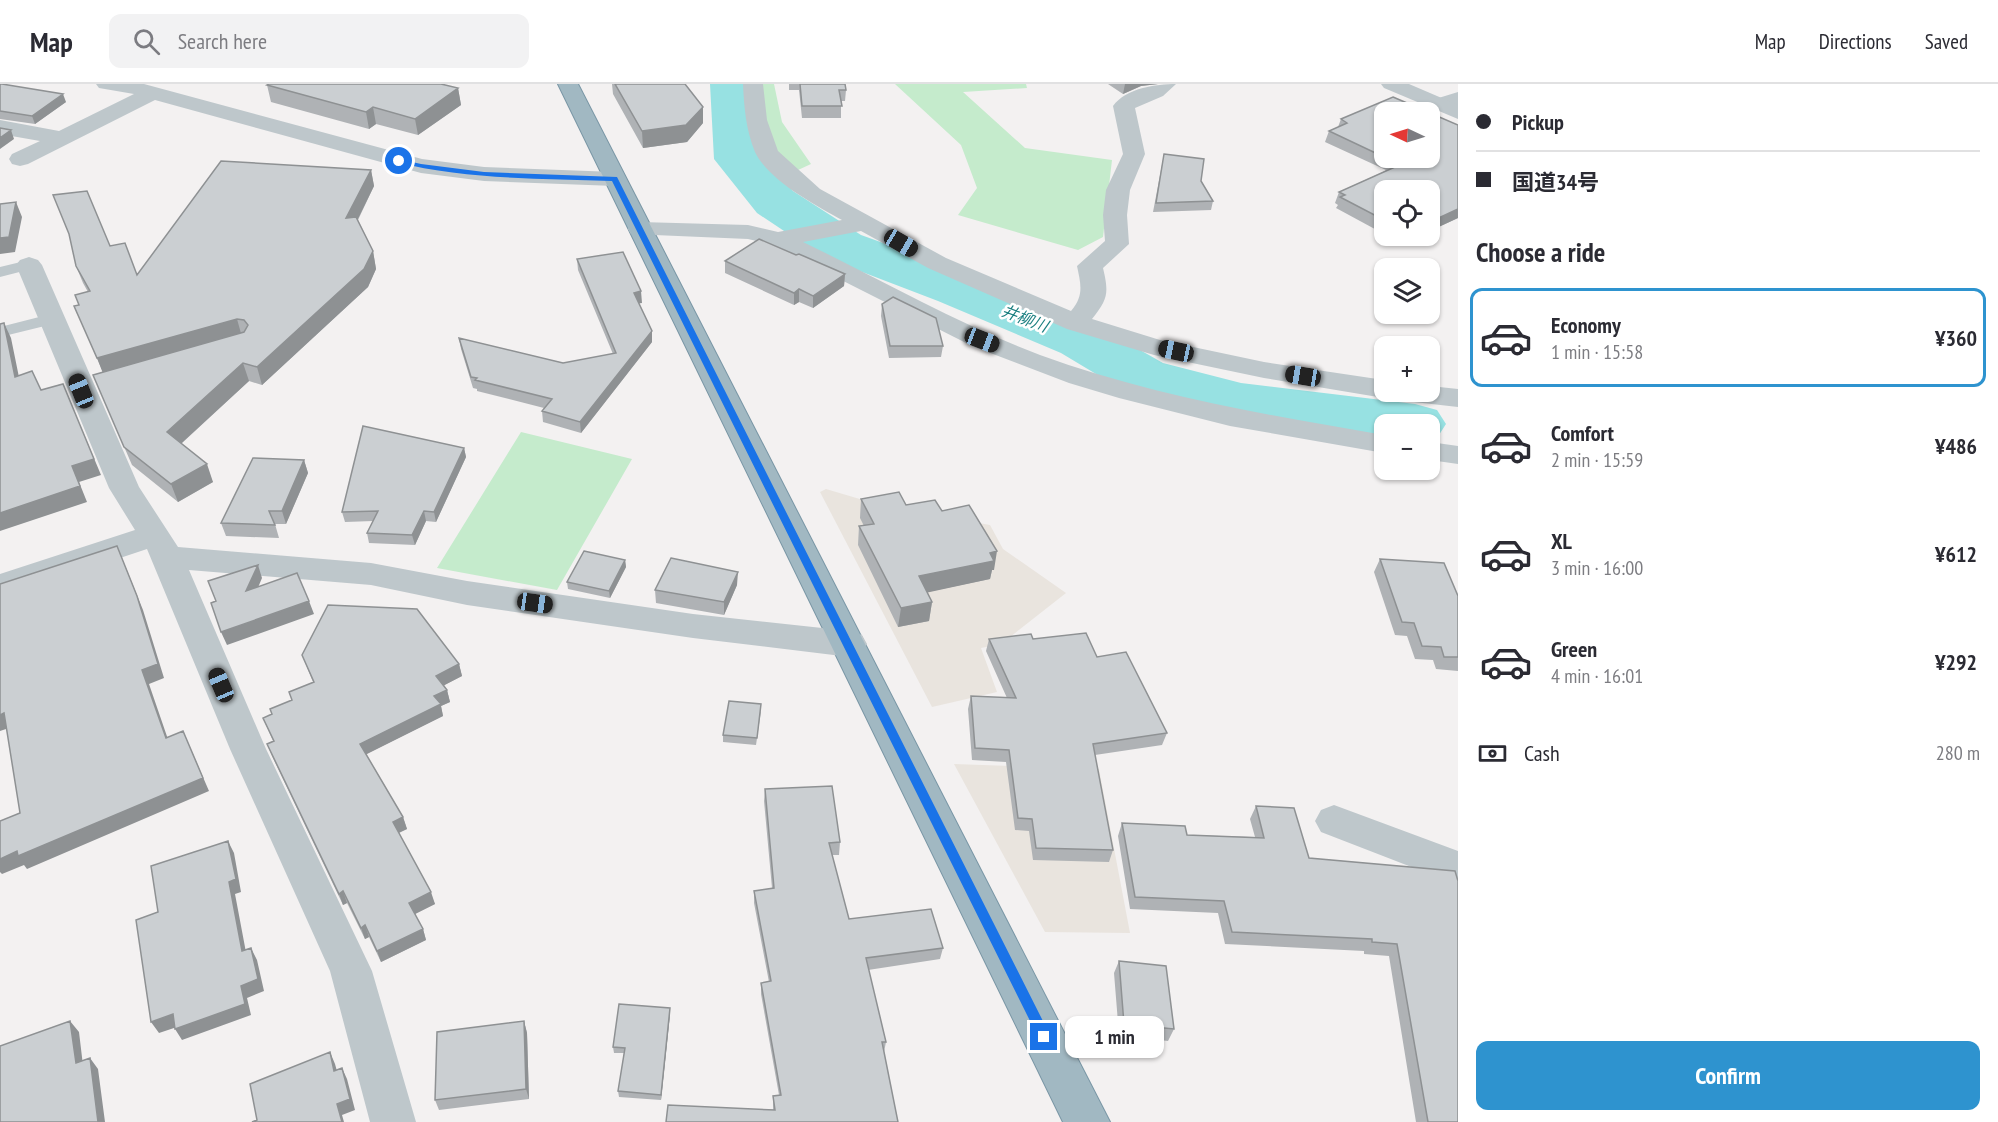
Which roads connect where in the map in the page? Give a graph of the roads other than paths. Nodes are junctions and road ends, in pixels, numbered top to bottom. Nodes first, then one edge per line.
1 (106, 84) edge
2 (568, 84) edge
3 (753, 84) edge
4 (1166, 84) edge
5 (1391, 84) edge
6 (153, 93) junction
7 (1452, 106) edge
8 (0, 128) edge
9 (62, 138) junction
10 (20, 159) dead end
11 (615, 179) junction
12 (866, 223) junction
13 (640, 229) junction
14 (778, 239) junction
15 (29, 265) joint
16 (0, 272) edge
17 (51, 320) junction
18 (1076, 323) junction
19 (0, 332) edge
20 (1374, 387) edge
21 (1440, 396) edge
22 (1458, 398) edge
23 (1374, 442) edge
24 (1440, 452) edge
25 (1458, 455) edge
26 (161, 546) junction
27 (0, 586) edge
28 (850, 644) junction
29 (1334, 821) dead end
30 (1458, 868) edge
31 (393, 1122) edge
32 (1087, 1122) edge

1 - 6 street
2 - 11 highway
3 - 12 street
4 - 18 street
5 - 7 street
6 - 9 street
6 - 11 street
8 - 9 street
9 - 10 street
11 - 13 highway
12 - 14 street
12 - 18 street
13 - 14 street
13 - 28 highway
14 - 23 street
15 - 16 lane
15 - 17 street
17 - 19 lane
17 - 26 street
18 - 20 street
21 - 22 street
24 - 25 street
26 - 27 street
26 - 28 street
26 - 31 street
28 - 32 highway
29 - 30 street

